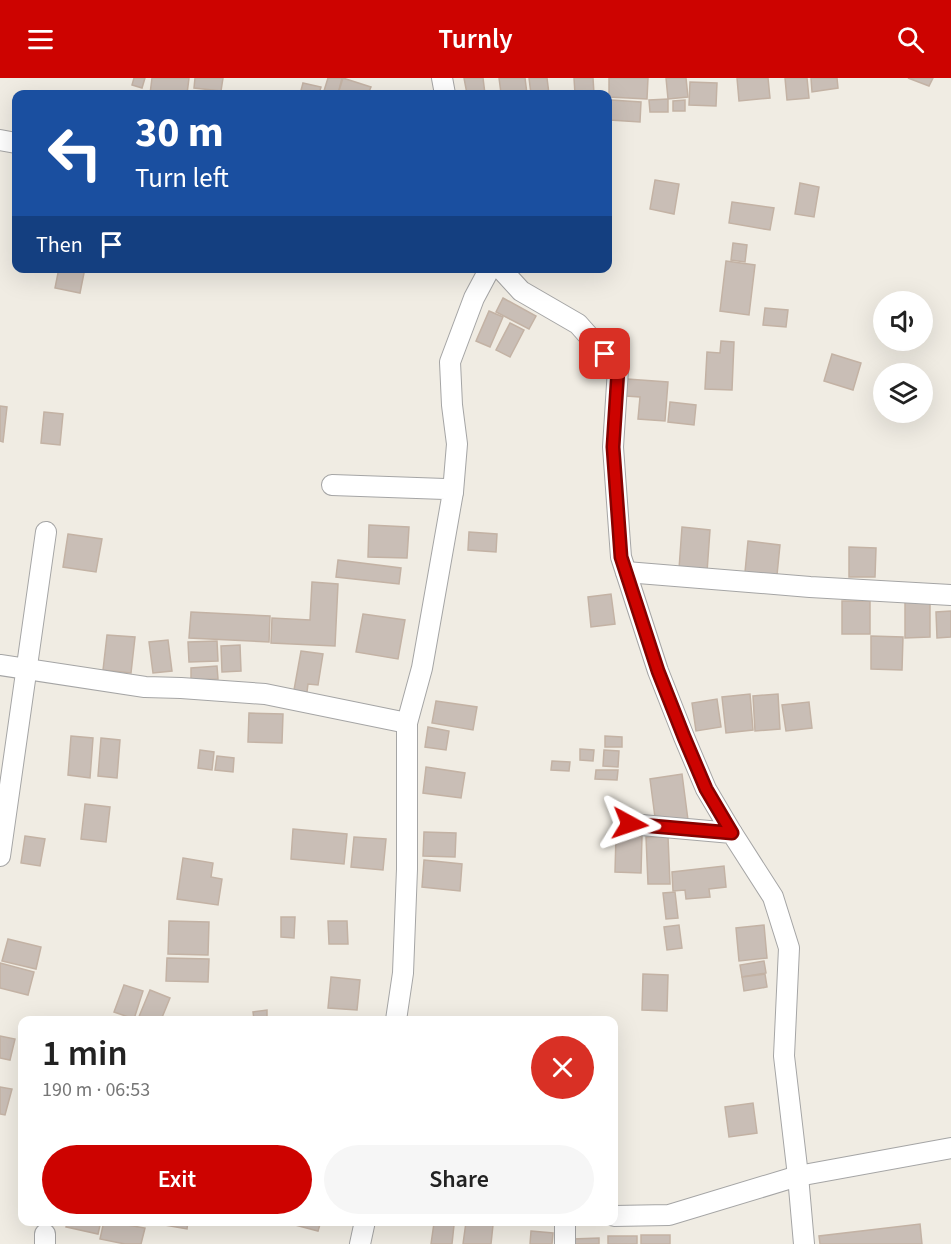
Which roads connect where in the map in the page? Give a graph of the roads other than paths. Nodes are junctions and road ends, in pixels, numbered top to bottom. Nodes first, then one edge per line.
1 (487, 273) edge
2 (505, 273) edge
3 (332, 485) dead end
4 (453, 492) junction
5 (46, 532) dead end
6 (626, 572) junction
7 (951, 595) edge
8 (0, 664) edge
9 (25, 670) junction
10 (407, 723) junction
11 (630, 824) dead end
12 (732, 833) junction
13 (0, 856) edge
14 (397, 1016) edge
15 (951, 1148) edge
16 (798, 1176) junction
17 (618, 1216) edge
18 (364, 1226) edge
19 (565, 1226) edge
20 (360, 1244) edge
21 (564, 1244) edge
22 (804, 1244) edge

1 - 4 street
2 - 6 street
3 - 4 street
4 - 10 street
5 - 9 street
6 - 7 street
6 - 12 street
8 - 9 street
9 - 10 street
9 - 13 street
10 - 14 street
11 - 12 street
12 - 16 street
15 - 16 street
16 - 17 street
16 - 22 street
18 - 20 street
19 - 21 street

